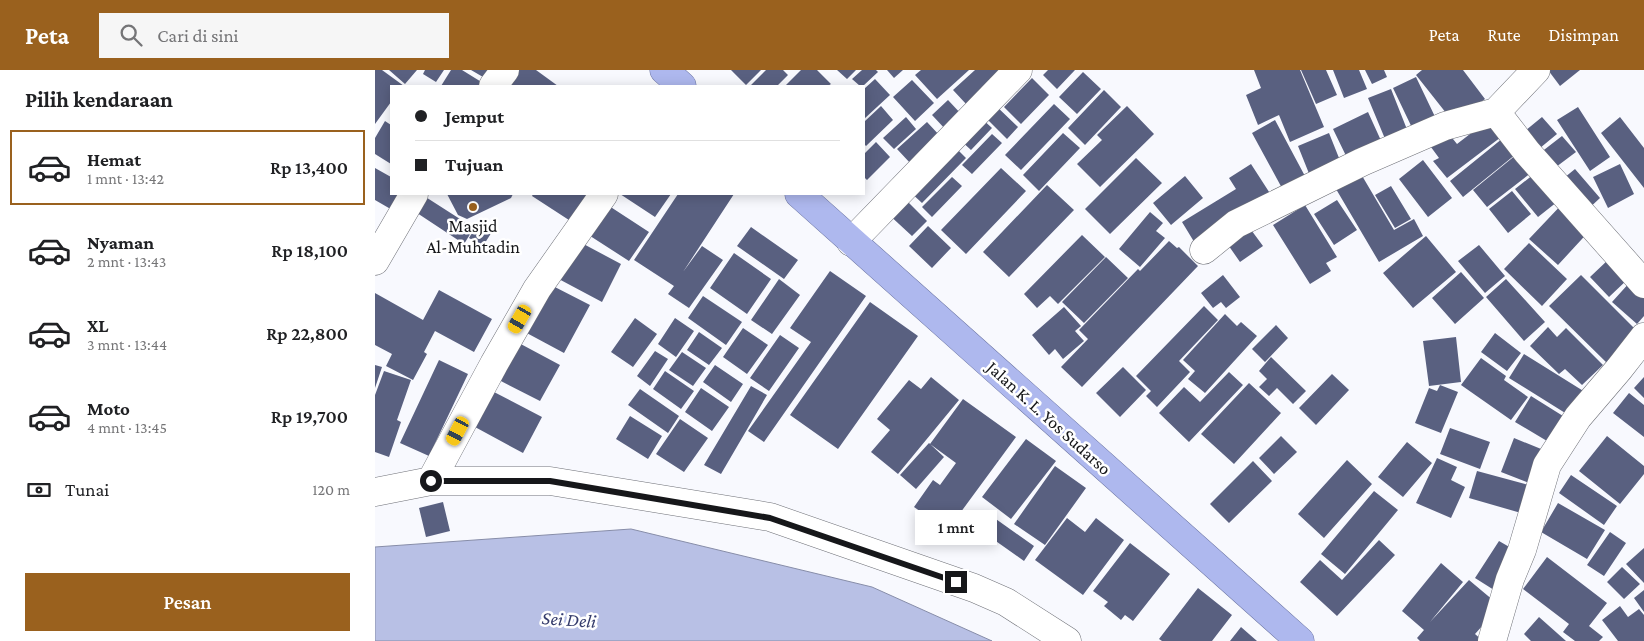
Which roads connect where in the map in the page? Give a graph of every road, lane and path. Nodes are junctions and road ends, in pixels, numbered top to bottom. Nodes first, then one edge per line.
1 (505, 70) edge
2 (663, 70) edge
3 (1018, 70) edge
4 (1536, 70) edge
5 (494, 85) edge
6 (680, 85) edge
7 (1496, 112) junction
8 (413, 195) edge
9 (603, 195) edge
10 (800, 195) edge
11 (851, 242) junction
12 (1204, 250) dead end
13 (375, 260) edge
14 (1644, 284) edge
15 (1644, 337) edge
16 (431, 481) junction
17 (375, 492) edge
18 (1067, 641) edge
19 (1300, 641) edge
20 (1492, 641) edge

1 - 5 street
2 - 6 highway
3 - 11 street
4 - 7 street
7 - 12 street
7 - 14 street
8 - 13 street
9 - 16 street
10 - 11 highway, Jalan K. L. Yos Sudarso
11 - 19 highway, Jalan K. L. Yos Sudarso
15 - 20 street
16 - 17 street
16 - 18 street

